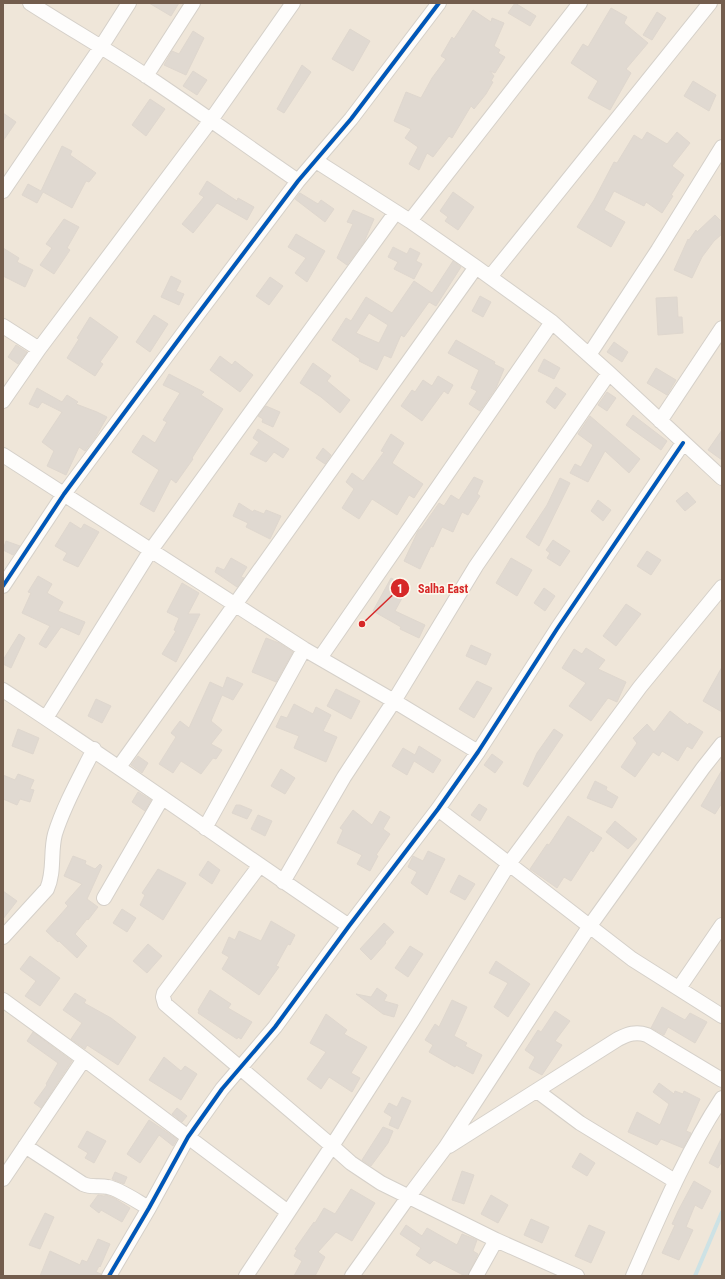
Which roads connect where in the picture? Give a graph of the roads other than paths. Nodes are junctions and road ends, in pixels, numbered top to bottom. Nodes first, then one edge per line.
1 (30, 3) edge
2 (128, 3) edge
3 (193, 3) edge
4 (293, 3) edge
5 (439, 3) edge
6 (580, 3) edge
7 (710, 3) edge
8 (101, 47) junction
9 (146, 76) junction
10 (211, 120) junction
11 (722, 147) edge
12 (316, 160) junction
13 (298, 182) junction
14 (3, 191) edge
15 (396, 212) junction
16 (410, 221) junction
17 (476, 266) junction
18 (490, 277) junction
19 (552, 322) junction
20 (3, 326) edge
21 (722, 328) edge
22 (39, 349) junction
23 (589, 355) junction
24 (609, 373) junction
25 (3, 401) edge
26 (660, 421) junction
27 (683, 443) junction
28 (3, 455) edge
29 (722, 478) edge
30 (64, 494) junction
31 (151, 550) junction
32 (3, 586) edge
33 (722, 586) edge
34 (234, 604) junction
35 (304, 649) junction
36 (320, 658) junction
37 (3, 690) edge
38 (394, 701) junction
39 (46, 718) junction
40 (722, 744) edge
41 (94, 749) junction
42 (478, 752) junction
43 (119, 767) junction
44 (162, 798) junction
45 (438, 810) junction
46 (205, 828) junction
47 (260, 865) junction
48 (508, 865) junction
49 (283, 882) junction
50 (104, 898) dead end
51 (722, 925) edge
52 (349, 926) junction
53 (589, 927) junction
54 (3, 937) edge
55 (679, 988) junction
56 (3, 1000) edge
57 (722, 1016) edge
58 (84, 1059) junction
59 (241, 1068) junction
60 (722, 1080) edge
61 (537, 1091) junction
62 (722, 1098) edge
63 (188, 1137) junction
64 (25, 1146) junction
65 (332, 1146) junction
66 (445, 1148) junction
67 (3, 1179) edge
68 (675, 1181) junction
69 (409, 1196) junction
70 (149, 1208) junction
71 (288, 1212) junction
72 (496, 1240) junction
73 (109, 1276) edge
74 (246, 1276) edge
75 (352, 1276) edge
76 (476, 1276) edge
77 (577, 1276) edge
78 (633, 1276) edge

1 - 8 street
2 - 8 street
3 - 9 street
4 - 10 street
5 - 12 street
6 - 16 street
7 - 18 street
8 - 9 street
8 - 14 street
9 - 10 street
10 - 13 street
10 - 22 street
11 - 23 street
12 - 13 street
12 - 15 street
13 - 30 street
15 - 16 street
15 - 31 street
16 - 17 street
17 - 18 street
17 - 34 street
18 - 19 street
19 - 23 street
19 - 36 street
20 - 22 street
21 - 26 street
22 - 25 street
23 - 24 street
24 - 26 street
24 - 38 street
26 - 27 street
27 - 29 street
27 - 42 street
28 - 30 street
30 - 31 street
30 - 32 street
31 - 34 street
31 - 39 street
33 - 48 street
34 - 35 street
34 - 43 street
35 - 36 street
35 - 46 street
36 - 38 street
37 - 39 street
38 - 42 street
38 - 49 street
39 - 41 street
40 - 53 street
41 - 43 street
41 - 54 street
42 - 45 street
43 - 44 street
44 - 46 street
44 - 50 street
45 - 48 street
45 - 52 street
46 - 47 street
47 - 49 street
47 - 59 street
48 - 53 street
48 - 65 street
49 - 52 street
51 - 55 street
52 - 59 street
53 - 55 street
53 - 66 street
55 - 57 street
56 - 58 street
58 - 63 street
58 - 64 street
59 - 63 street
59 - 65 street
60 - 61 street
61 - 66 street
61 - 68 street
62 - 68 street
63 - 70 street
63 - 71 street
64 - 67 street
64 - 70 street
65 - 69 street
65 - 71 street
66 - 69 street
68 - 78 street
69 - 72 street
69 - 75 street
70 - 73 street
71 - 74 street
72 - 76 street
72 - 77 street

